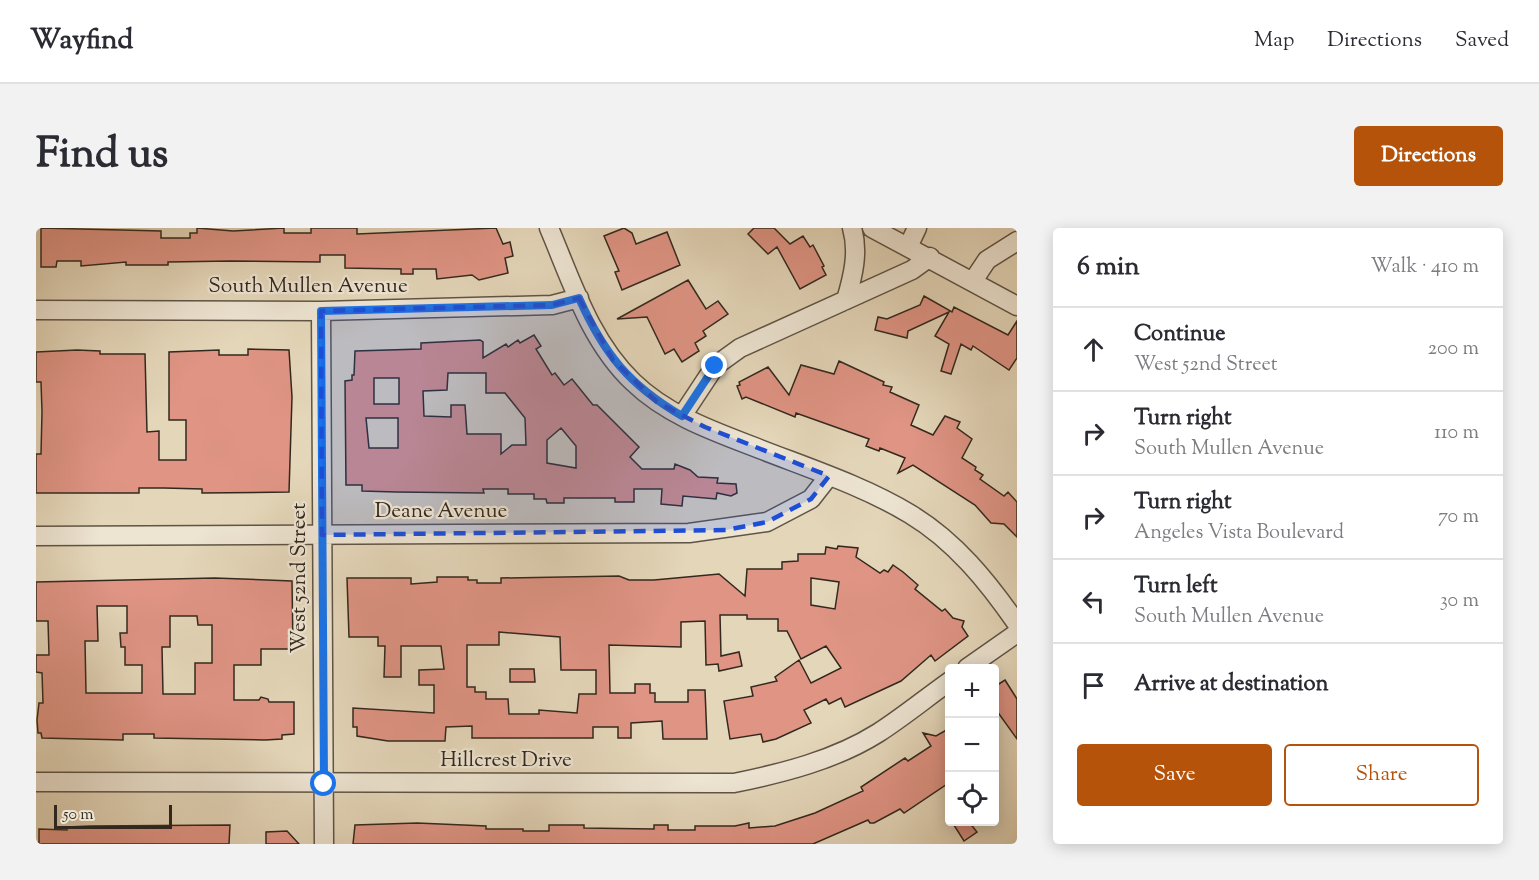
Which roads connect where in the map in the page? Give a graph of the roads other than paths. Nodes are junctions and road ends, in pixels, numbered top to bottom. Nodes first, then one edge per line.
1 (549, 228) edge
2 (852, 228) edge
3 (872, 228) edge
4 (917, 228) edge
5 (1017, 241) edge
6 (908, 247) junction
7 (930, 257) junction
8 (973, 281) junction
9 (579, 298) junction
10 (846, 300) junction
11 (1017, 306) edge
12 (36, 310) edge
13 (321, 311) junction
14 (682, 416) junction
15 (829, 476) junction
16 (36, 536) edge
17 (322, 536) junction
18 (1017, 624) edge
19 (1017, 633) edge
20 (974, 664) edge
21 (945, 685) edge
22 (36, 782) edge
23 (324, 784) junction
24 (324, 844) edge

1 - 9 street
2 - 10 street
3 - 6 street
4 - 6 street
5 - 8 street
6 - 7 street
7 - 8 street
7 - 10 street
8 - 11 street
9 - 13 street, South Mullen Avenue
9 - 14 street
10 - 14 street
12 - 13 street, South Mullen Avenue
13 - 17 street, West 52nd Street
14 - 15 street
15 - 17 street, Deane Avenue
15 - 18 street
16 - 17 street, Deane Avenue
17 - 23 street, West 52nd Street
19 - 20 street
21 - 23 street, Hillcrest Drive
22 - 23 street, Hillcrest Drive
23 - 24 street, West 52nd Street

